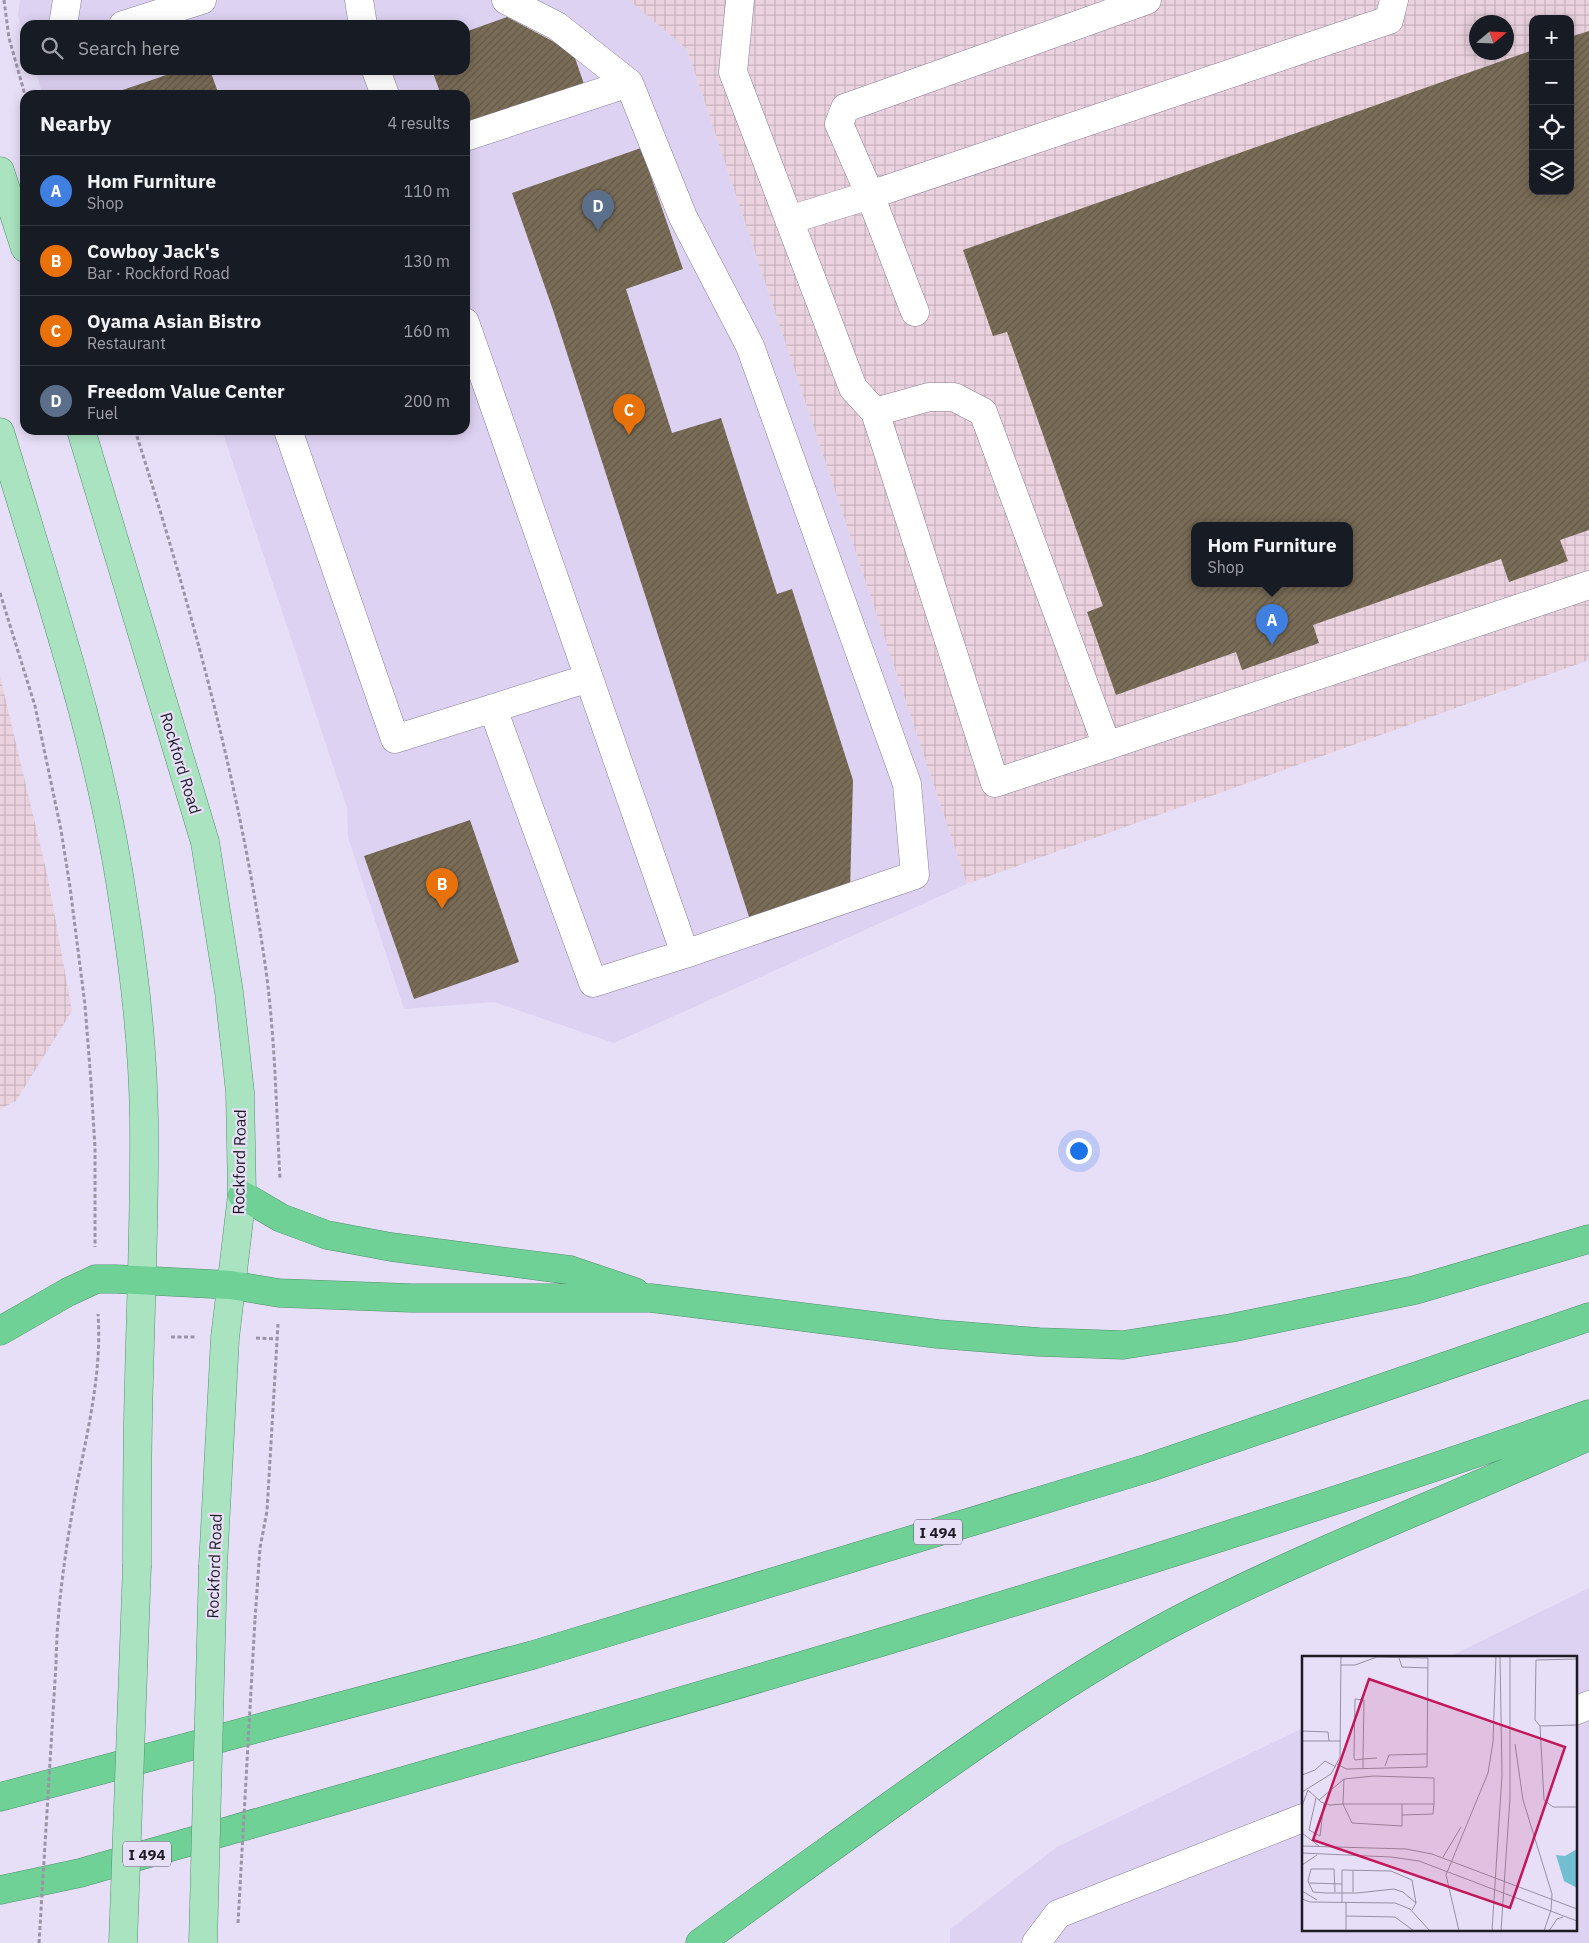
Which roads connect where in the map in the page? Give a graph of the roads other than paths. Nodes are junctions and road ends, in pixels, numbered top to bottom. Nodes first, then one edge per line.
1 (67, 0) edge
2 (202, 0) edge
3 (359, 0) edge
4 (506, 0) edge
5 (740, 0) edge
6 (1147, 0) edge
7 (1394, 0) edge
8 (64, 20) edge
9 (139, 20) edge
10 (362, 20) edge
11 (378, 75) edge
12 (629, 83) junction
13 (383, 90) edge
14 (470, 135) edge
15 (0, 171) edge
16 (870, 196) junction
17 (789, 220) junction
18 (20, 233) edge
19 (916, 312) dead end
20 (470, 336) edge
21 (875, 412) junction
22 (0, 432) edge
23 (83, 435) edge
24 (290, 435) edge
25 (1589, 585) edge
26 (589, 678) junction
27 (493, 709) junction
28 (1107, 746) junction
29 (685, 954) junction
30 (242, 1195) junction
31 (1589, 1239) edge
32 (142, 1280) junction
33 (231, 1285) junction
34 (651, 1298) junction
35 (1589, 1317) edge
36 (0, 1331) edge
37 (1589, 1414) edge
38 (1589, 1436) edge
39 (1589, 1705) edge
40 (1576, 1711) edge
41 (0, 1797) edge
42 (1302, 1818) edge
43 (0, 1890) edge
44 (123, 1943) edge
45 (203, 1943) edge
46 (700, 1943) edge
47 (1036, 1943) edge

1 - 8 lane
2 - 9 lane
3 - 10 lane
4 - 12 lane
5 - 17 lane
6 - 16 lane
7 - 16 lane
11 - 13 lane
12 - 14 lane
12 - 29 lane
15 - 18 main road
16 - 17 lane
16 - 19 lane
17 - 21 lane
20 - 26 lane
21 - 28 lane
21 - 28 lane
22 - 32 main road
23 - 30 main road, Rockford Road
24 - 27 lane
25 - 28 lane
26 - 27 lane
26 - 29 lane
27 - 29 lane
30 - 33 main road, Rockford Road
30 - 34 highway
31 - 34 highway
32 - 33 highway
32 - 36 highway
32 - 44 main road, bridge
33 - 34 highway
33 - 45 main road, Rockford Road, bridge
35 - 41 highway, I 494
37 - 43 highway, I 494
38 - 46 highway
39 - 40 lane
42 - 47 lane

